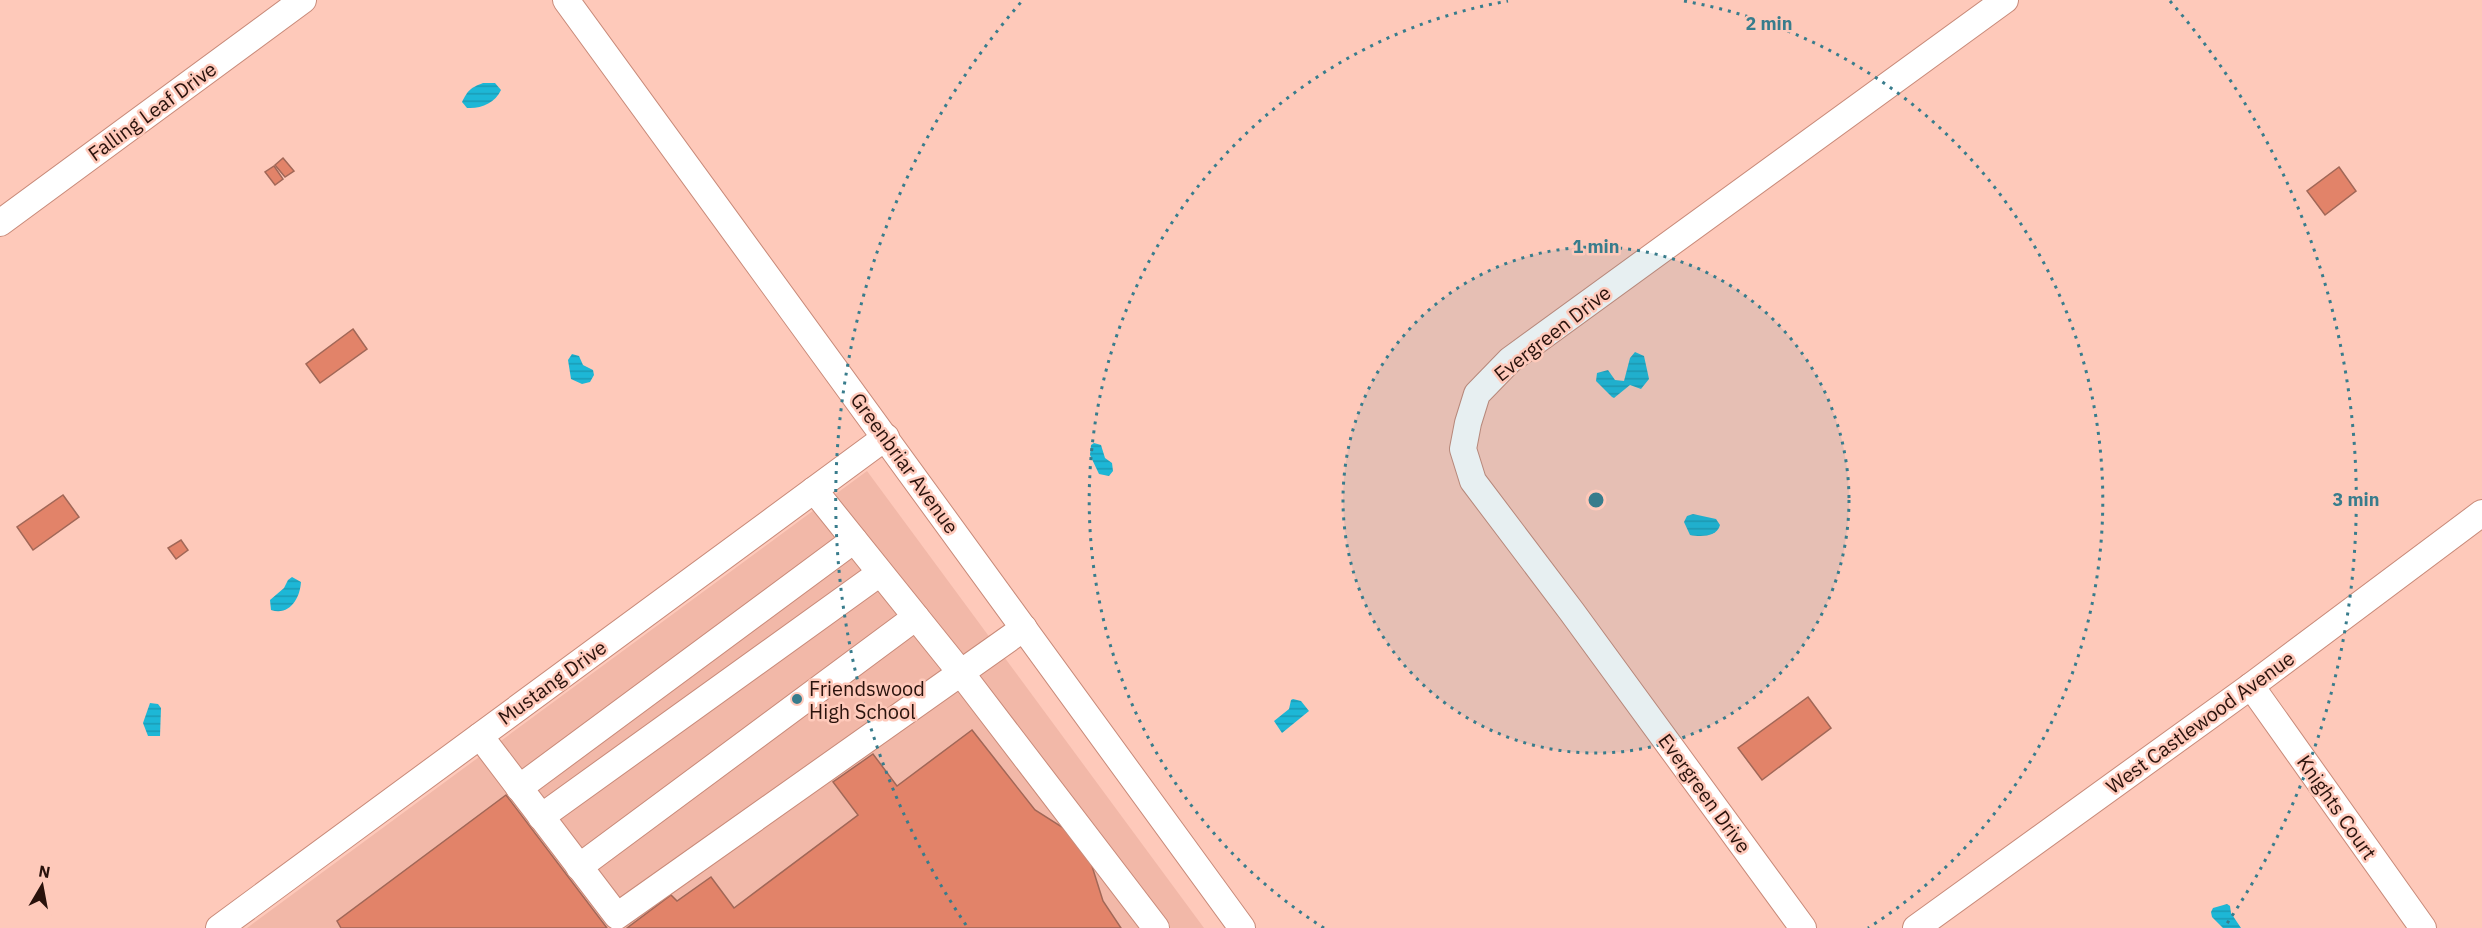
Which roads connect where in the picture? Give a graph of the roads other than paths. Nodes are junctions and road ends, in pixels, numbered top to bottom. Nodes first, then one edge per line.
1 (303, 0) edge
2 (566, 0) edge
3 (2005, 0) edge
4 (0, 223) edge
5 (886, 437) junction
6 (814, 490) junction
7 (2482, 513) edge
8 (854, 540) junction
9 (880, 573) junction
10 (916, 617) junction
11 (1024, 628) junction
12 (961, 673) junction
13 (2251, 686) junction
14 (480, 736) junction
15 (519, 788) junction
16 (542, 817) junction
17 (579, 867) junction
18 (1228, 923) edge
19 (219, 928) edge
20 (1156, 928) edge
21 (1803, 928) edge
22 (1916, 928) edge
23 (2423, 928) edge

1 - 4 street, Falling Leaf Drive
2 - 5 street, Greenbriar Avenue
3 - 21 street, Evergreen Drive
5 - 6 street, Mustang Drive
5 - 11 street, Greenbriar Avenue
6 - 8 street
6 - 14 street, Mustang Drive
7 - 13 street, West Castlewood Avenue
8 - 9 street
8 - 15 street
9 - 10 street
9 - 16 street
10 - 12 street
10 - 17 street
11 - 12 street
11 - 18 street, Greenbriar Avenue
12 - 17 street
12 - 20 street
13 - 22 street, West Castlewood Avenue
13 - 23 street, Knights Court
14 - 15 street
14 - 19 street, Mustang Drive
15 - 16 street
16 - 17 street

